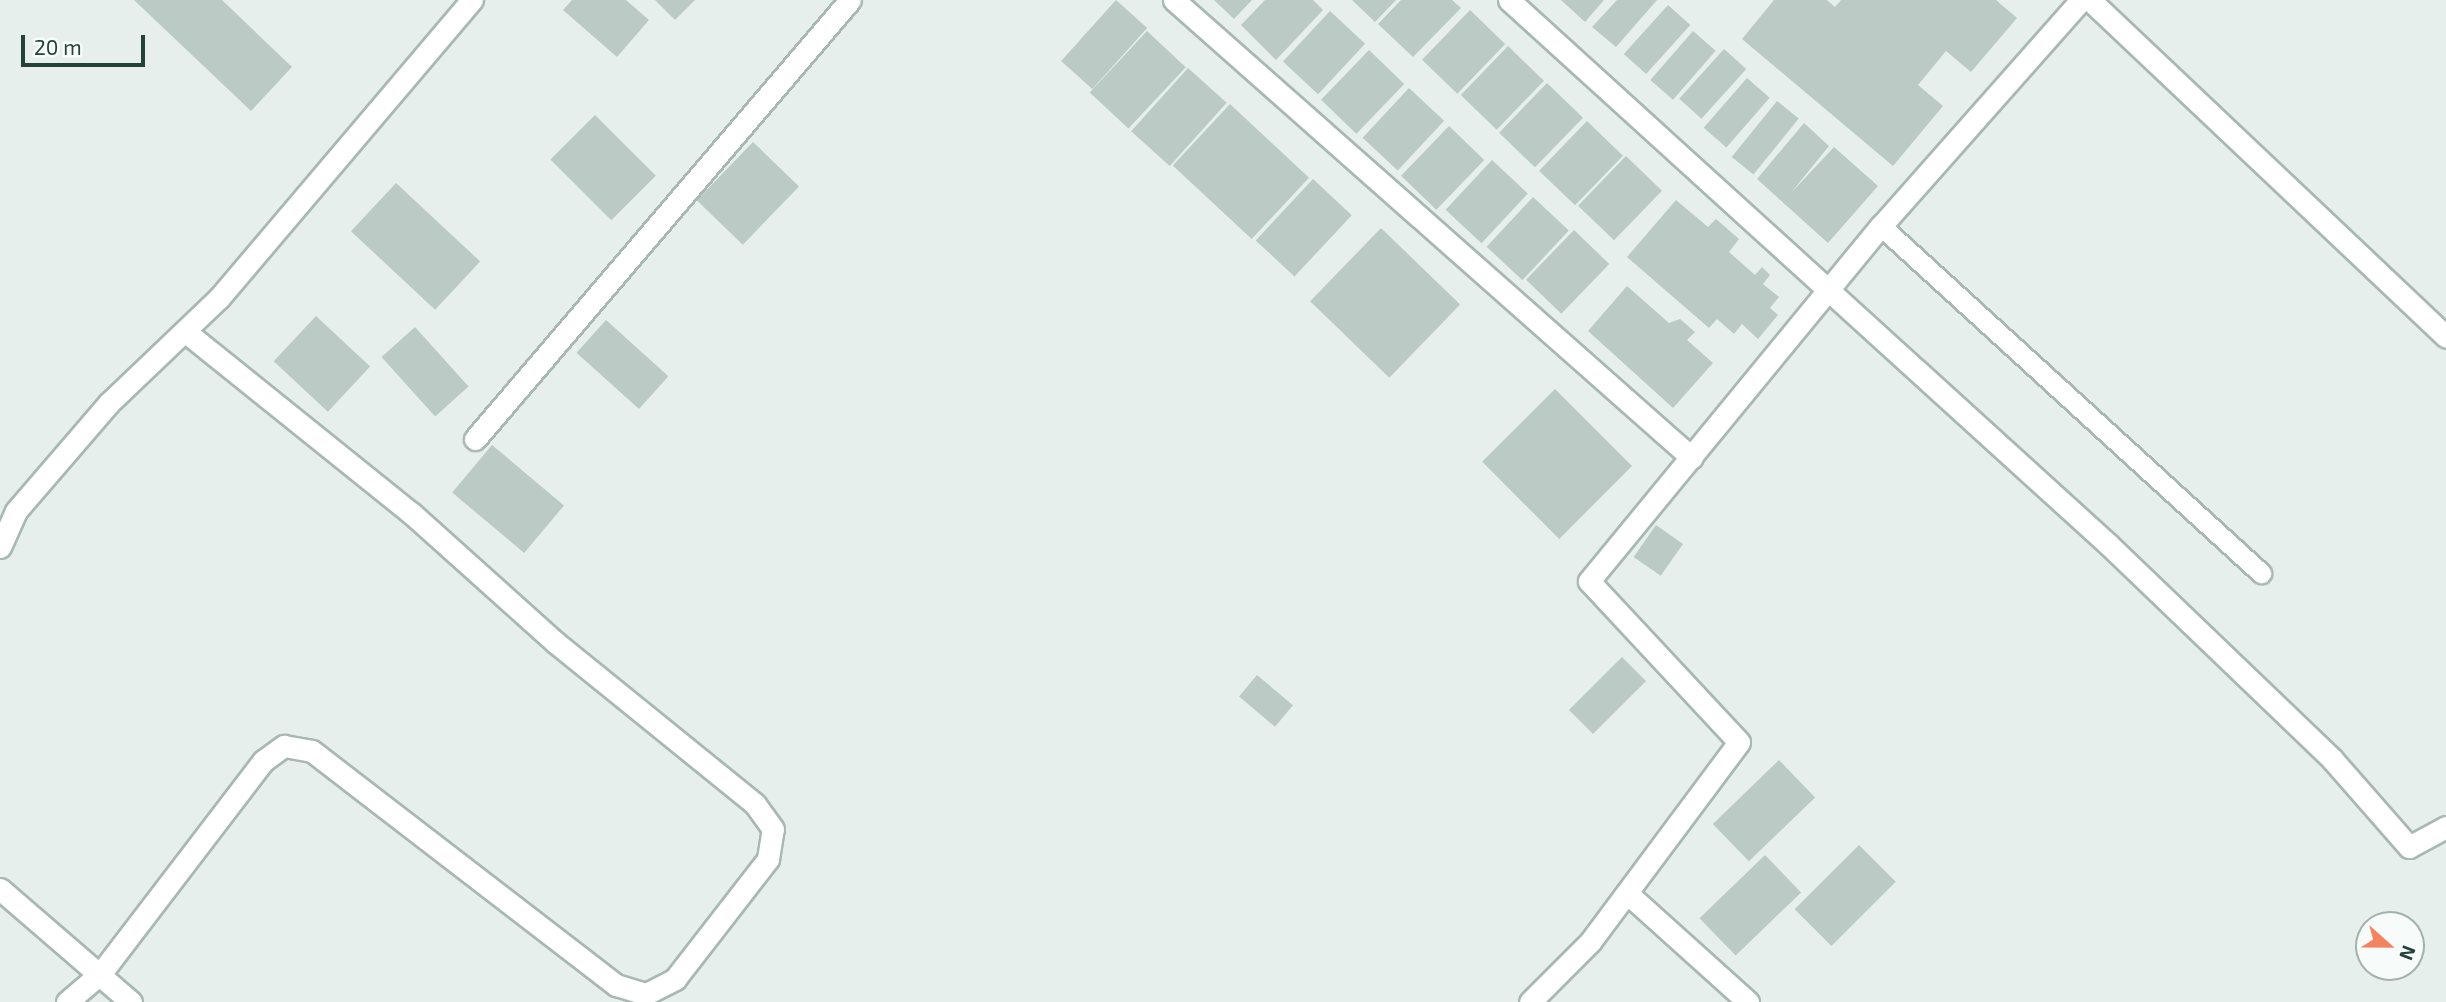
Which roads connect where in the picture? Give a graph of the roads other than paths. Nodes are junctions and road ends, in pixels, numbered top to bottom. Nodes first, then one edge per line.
1 (472, 0) edge
2 (850, 0) edge
3 (1174, 0) edge
4 (1509, 0) edge
5 (2081, 0) edge
6 (2090, 0) edge
7 (1881, 226) junction
8 (1829, 294) junction
9 (185, 331) junction
10 (2444, 331) edge
11 (475, 439) dead end
12 (1692, 458) junction
13 (0, 547) edge
14 (2261, 573) dead end
15 (2446, 827) edge
16 (0, 889) edge
17 (1627, 892) junction
18 (100, 973) junction
19 (67, 1002) edge
20 (131, 1002) edge
21 (1530, 1002) edge
22 (1748, 1002) edge

1 - 9 street
2 - 11 street
3 - 12 street
4 - 8 street
5 - 7 street
6 - 10 street
7 - 8 street
7 - 14 lane
8 - 12 street
8 - 15 street
9 - 13 street
9 - 18 street
12 - 17 street
16 - 18 street
17 - 21 street
17 - 22 street
18 - 19 street
18 - 20 street

